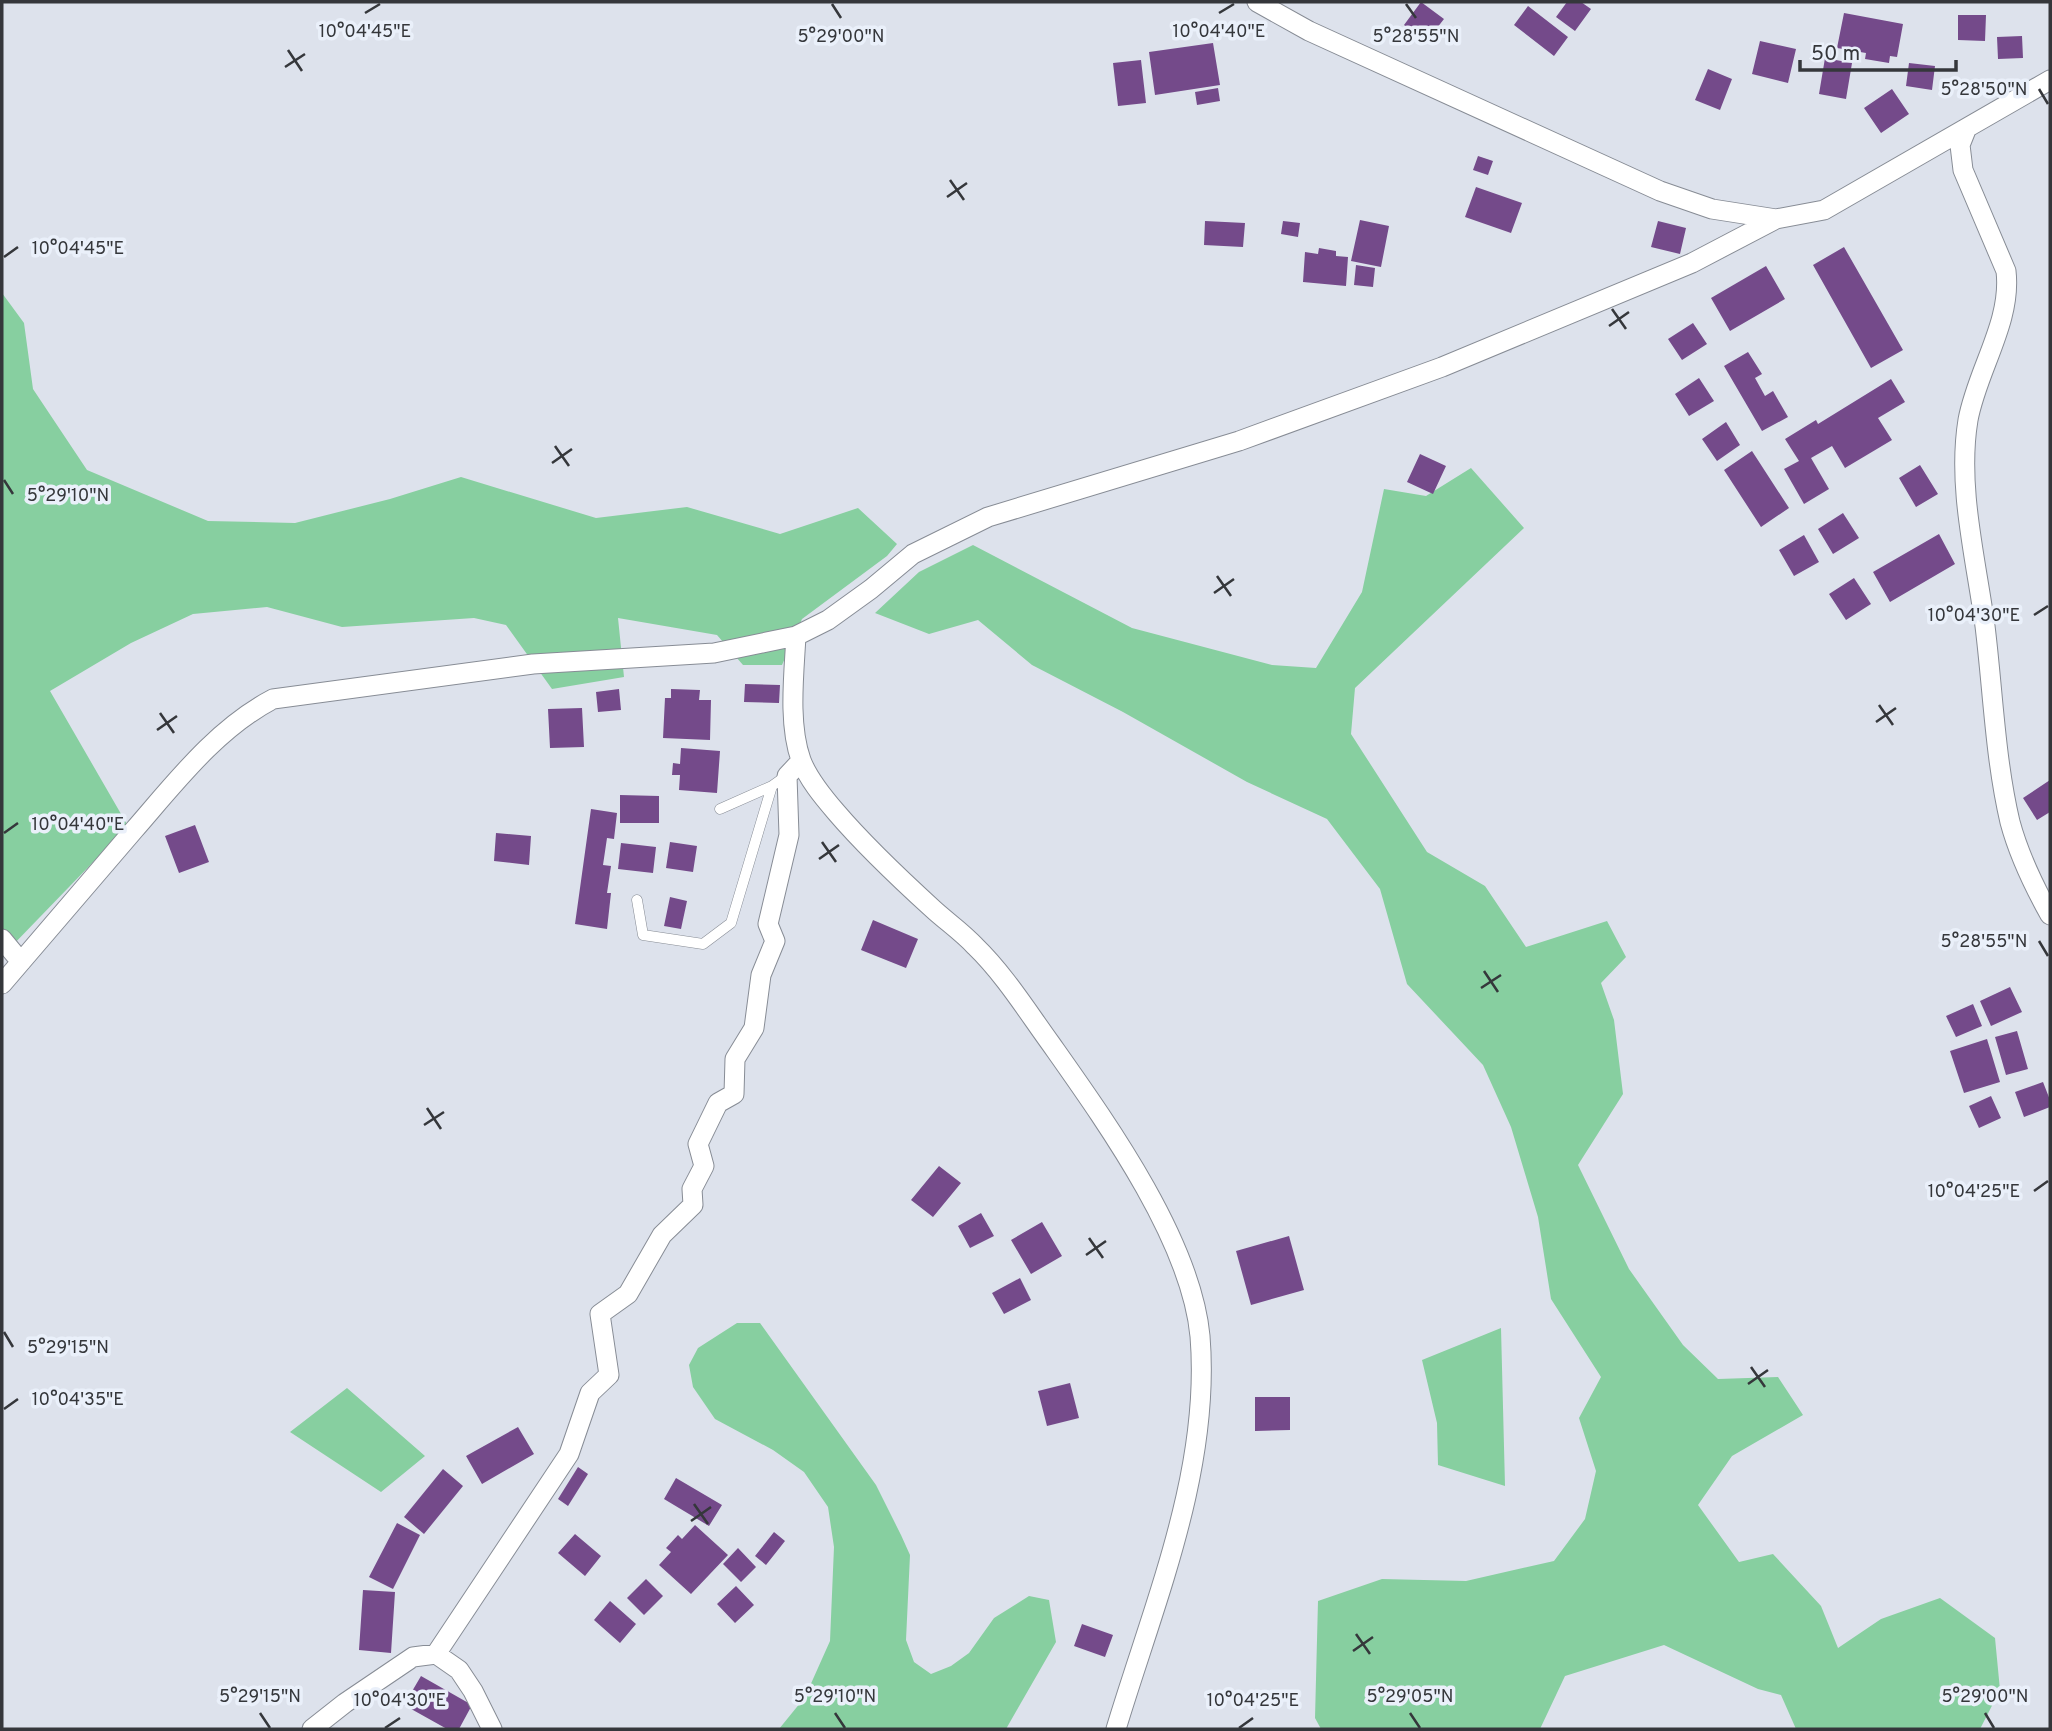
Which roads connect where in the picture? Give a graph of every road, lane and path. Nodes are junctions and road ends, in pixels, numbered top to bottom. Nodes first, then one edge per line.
1 (1257, 2) edge
2 (2050, 80) edge
3 (1966, 130) junction
4 (1776, 219) junction
5 (796, 636) junction
6 (801, 761) junction
7 (780, 781) junction
8 (720, 809) dead end
9 (637, 900) dead end
10 (2050, 915) edge
11 (2, 940) edge
12 (21, 962) junction
13 (2, 984) edge
14 (436, 1654) junction
15 (312, 1729) edge
16 (492, 1729) edge
17 (1115, 1729) edge

1 - 4 street
2 - 3 street
3 - 4 street
3 - 10 street
4 - 5 street
5 - 6 street
5 - 12 street
6 - 7 street
6 - 17 street
7 - 8 lane
7 - 9 lane
7 - 14 street
11 - 12 street
12 - 13 street
14 - 15 street
14 - 16 street

